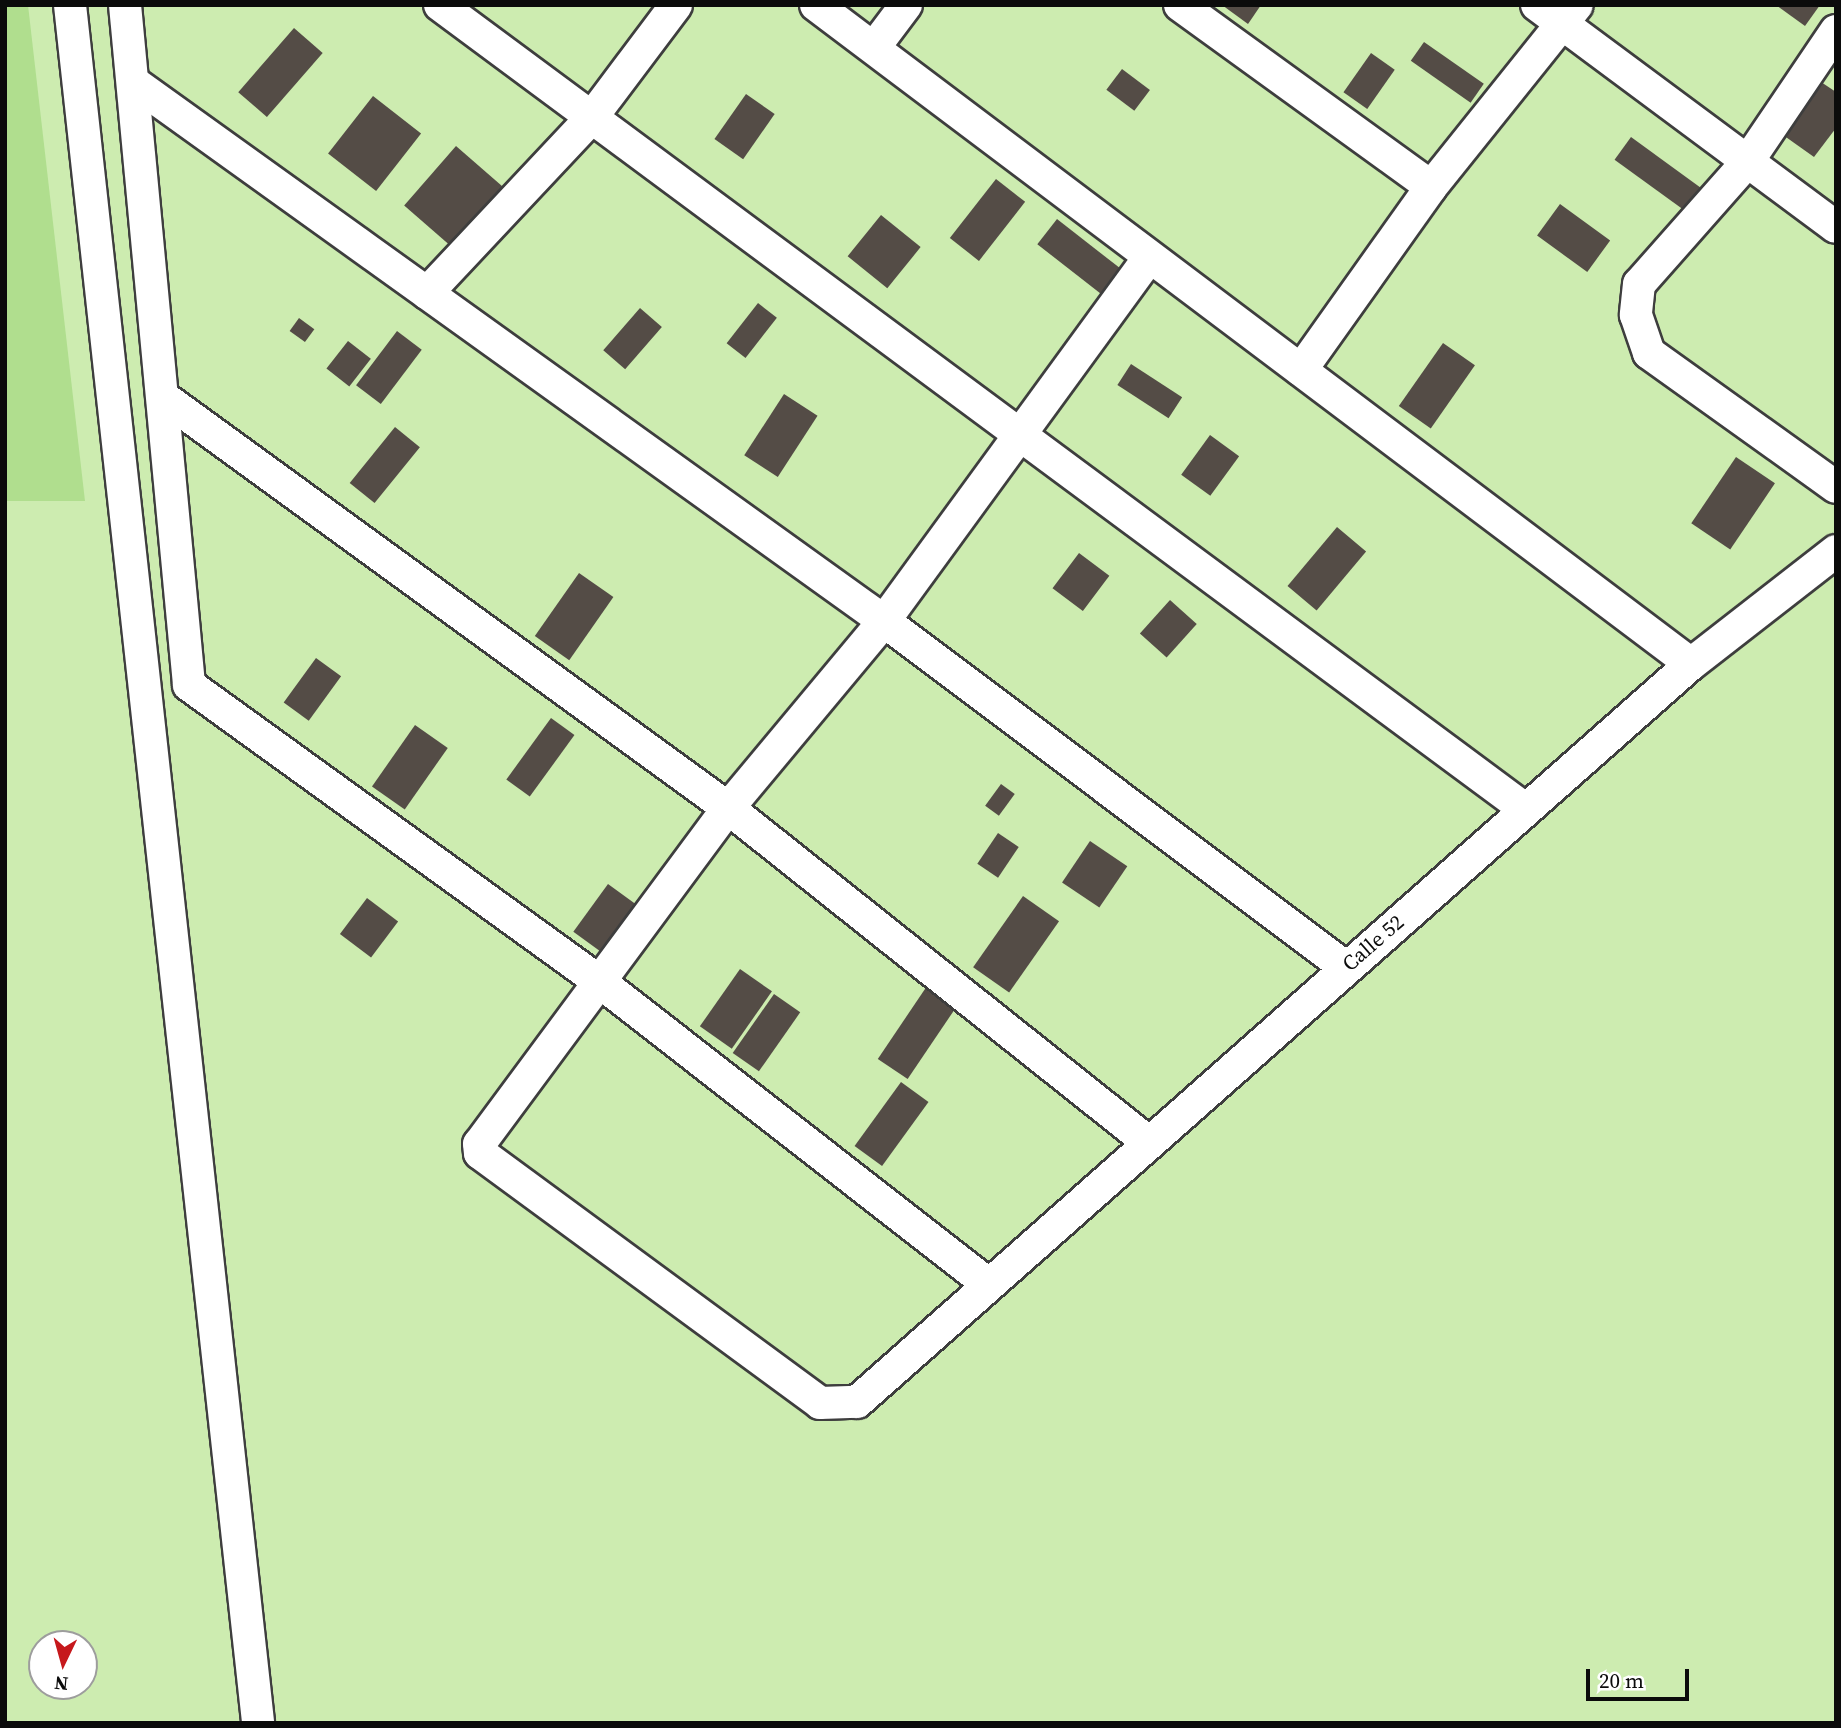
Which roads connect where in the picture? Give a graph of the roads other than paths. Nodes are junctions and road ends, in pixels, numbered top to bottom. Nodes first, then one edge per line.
1 (70, 5) edge
2 (124, 5) edge
3 (440, 5) edge
4 (676, 5) edge
5 (816, 5) edge
6 (906, 5) edge
7 (1180, 5) edge
8 (1537, 5) edge
9 (1570, 15) edge
10 (1836, 31) edge
11 (876, 45) junction
12 (133, 82) junction
13 (592, 117) junction
14 (1748, 161) junction
15 (1431, 187) junction
16 (1836, 227) edge
17 (1148, 259) junction
18 (427, 293) junction
19 (1301, 370) junction
20 (167, 400) junction
21 (1024, 433) junction
22 (1836, 487) edge
23 (1836, 551) edge
24 (884, 621) junction
25 (1690, 664) junction
26 (728, 808) junction
27 (1525, 809) junction
28 (1345, 967) junction
29 (600, 982) junction
30 (1148, 1142) junction
31 (987, 1283) junction
32 (258, 1723) edge

1 - 32 street
2 - 12 street
3 - 13 street
4 - 13 street
5 - 11 street
6 - 11 street
7 - 15 street
8 - 9 street
9 - 14 street
9 - 15 street
10 - 14 street
11 - 17 street
12 - 18 street
12 - 20 street
13 - 18 street
13 - 21 street
14 - 16 street
14 - 22 street
15 - 19 street
17 - 19 street
17 - 21 street, Calle 52
18 - 24 street
19 - 25 street
20 - 26 street
20 - 29 street
21 - 24 street, Calle 52
21 - 27 street
23 - 25 street, Calle 52
24 - 26 street, Calle 52
24 - 28 street
25 - 27 street, Calle 52
26 - 29 street, Calle 52
26 - 30 street
27 - 28 street, Calle 52
28 - 30 street, Calle 52
29 - 31 street
29 - 31 street, Calle 52
30 - 31 street, Calle 52

